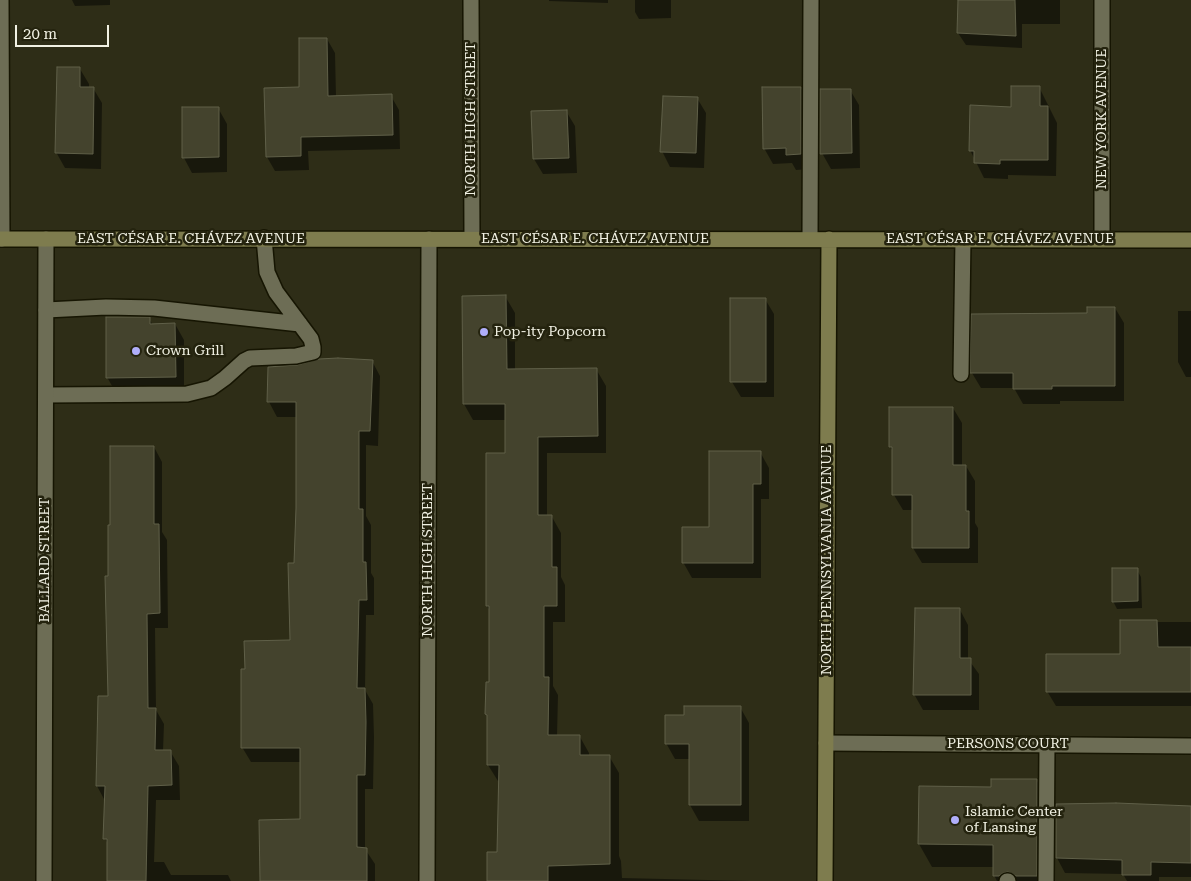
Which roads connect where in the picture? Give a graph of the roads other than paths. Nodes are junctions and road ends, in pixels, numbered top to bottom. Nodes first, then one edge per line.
1 (1, 0) edge
2 (471, 0) edge
3 (811, 0) edge
4 (1102, 0) edge
5 (264, 238) junction
6 (472, 238) junction
7 (829, 239) junction
8 (963, 239) junction
9 (1102, 239) junction
10 (1, 240) edge
11 (46, 240) junction
12 (429, 240) junction
13 (810, 240) junction
14 (1191, 240) edge
15 (46, 310) junction
16 (300, 324) junction
17 (961, 374) dead end
18 (46, 395) junction
19 (826, 742) junction
20 (1047, 744) junction
21 (1191, 746) edge
22 (44, 881) edge
23 (427, 881) edge
24 (825, 881) edge
25 (1046, 881) edge

1 - 10 street
2 - 6 street, NORTH HIGH STREET
3 - 13 street
4 - 9 street, NEW YORK AVENUE
5 - 11 street, EAST CÉSAR E. CHÁVEZ AVENUE
5 - 12 street, EAST CÉSAR E. CHÁVEZ AVENUE
5 - 16 street
6 - 12 street, EAST CÉSAR E. CHÁVEZ AVENUE
6 - 13 street, EAST CÉSAR E. CHÁVEZ AVENUE
7 - 8 street, EAST CÉSAR E. CHÁVEZ AVENUE
7 - 13 street, EAST CÉSAR E. CHÁVEZ AVENUE
7 - 19 street, NORTH PENNSYLVANIA AVENUE
8 - 9 street, EAST CÉSAR E. CHÁVEZ AVENUE
8 - 17 street
9 - 14 street, EAST CÉSAR E. CHÁVEZ AVENUE
10 - 11 street, EAST CÉSAR E. CHÁVEZ AVENUE
11 - 15 street, BALLARD STREET
12 - 23 street, NORTH HIGH STREET
15 - 16 street
15 - 18 street, BALLARD STREET
16 - 18 street
18 - 22 street, BALLARD STREET
19 - 20 street, PERSONS COURT
19 - 24 street, NORTH PENNSYLVANIA AVENUE
20 - 21 street, PERSONS COURT
20 - 25 street

